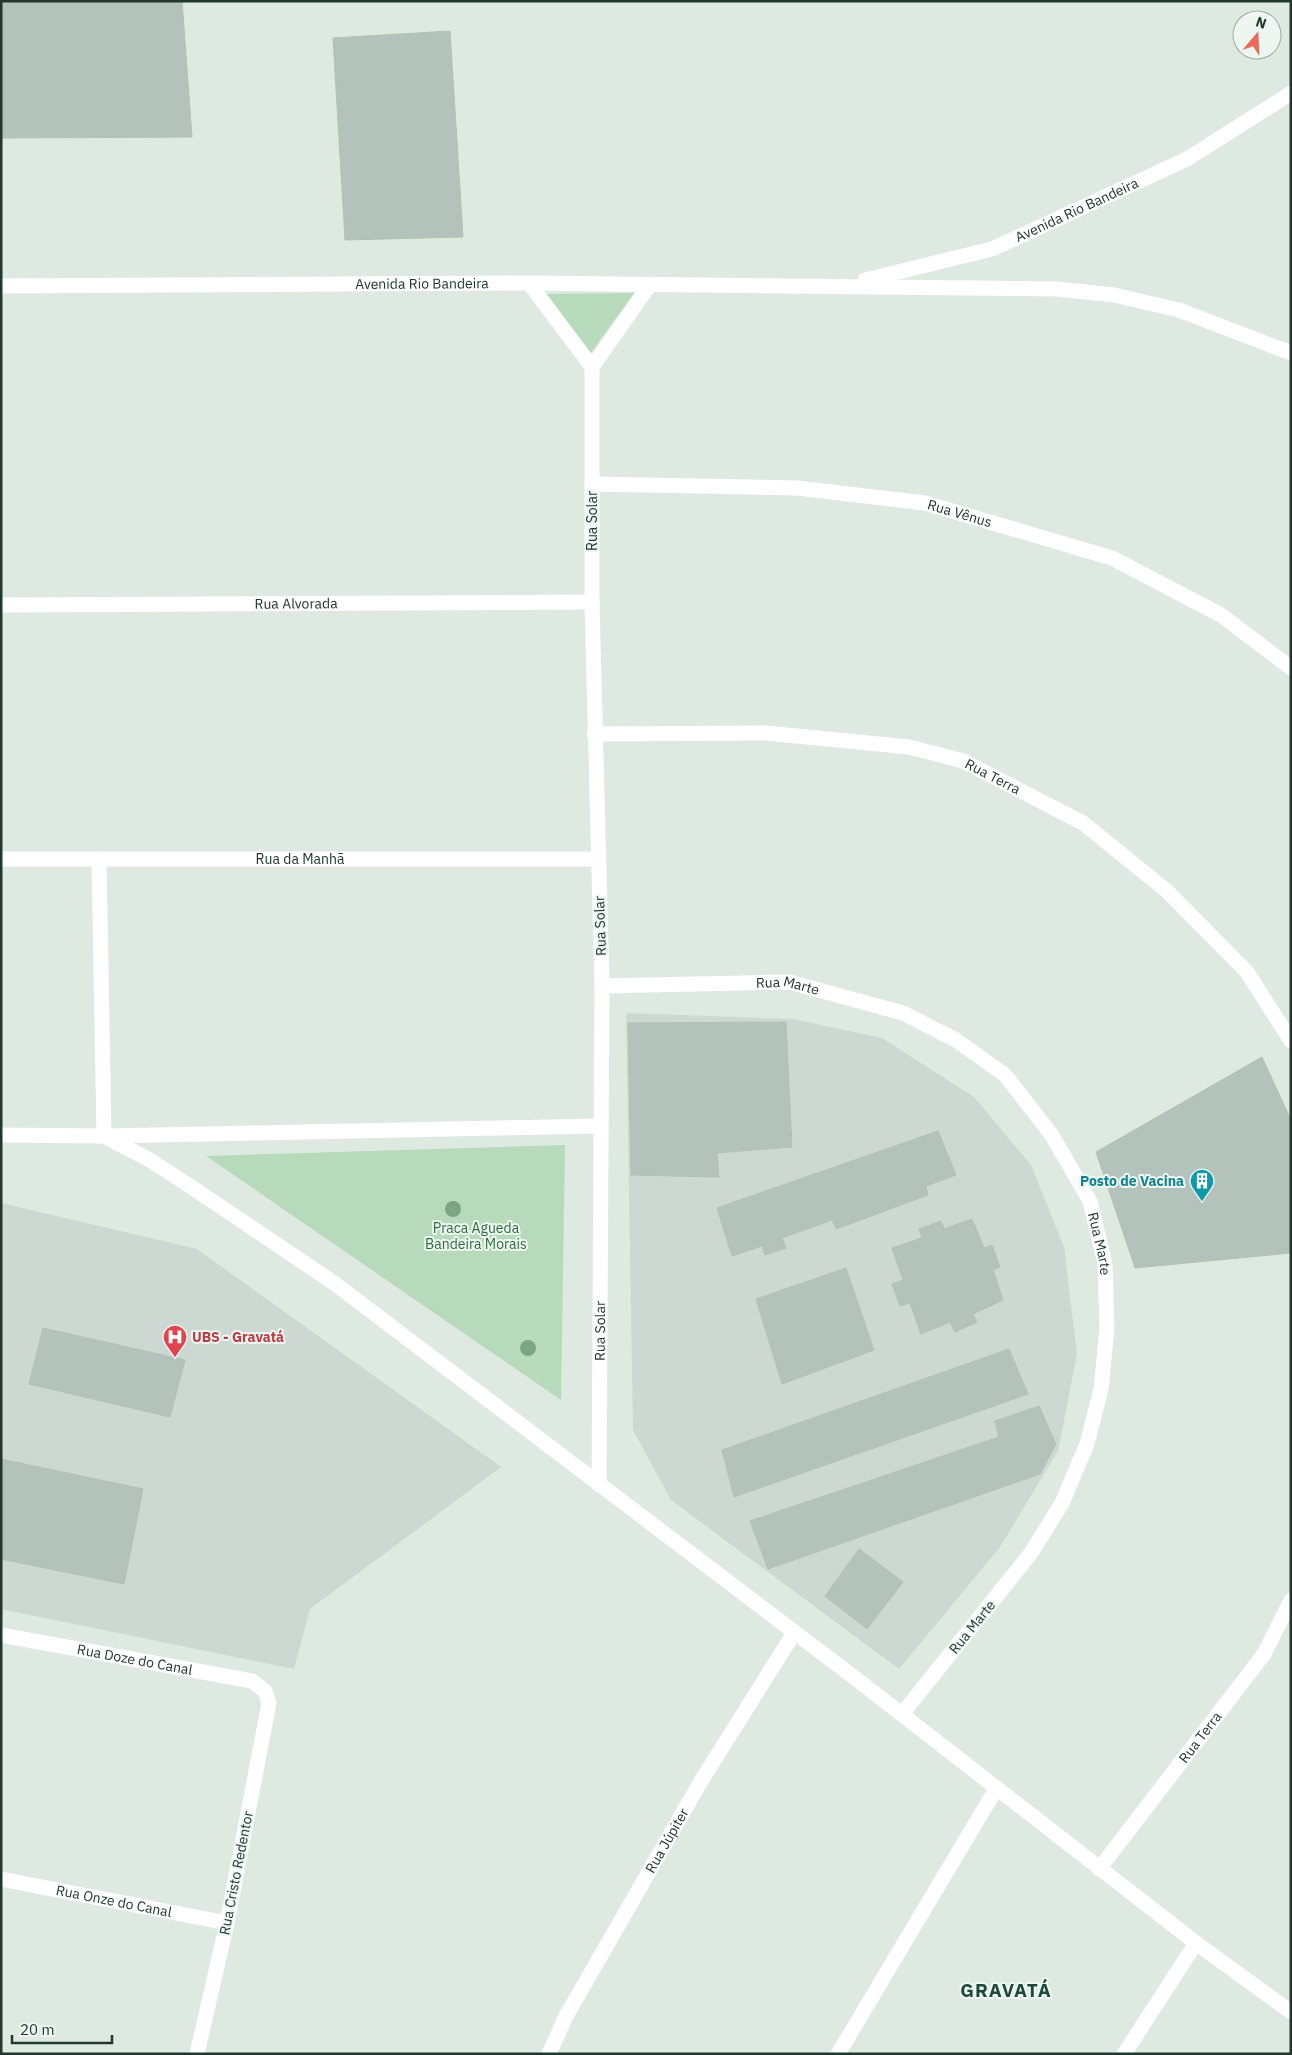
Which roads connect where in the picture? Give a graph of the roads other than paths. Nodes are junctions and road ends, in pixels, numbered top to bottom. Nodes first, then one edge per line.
1 (1291, 93) edge
2 (529, 283) junction
3 (844, 285) junction
4 (1, 286) edge
5 (648, 286) junction
6 (1291, 353) edge
7 (592, 367) junction
8 (592, 484) junction
9 (592, 602) junction
10 (1, 605) edge
11 (1291, 668) edge
12 (594, 734) junction
13 (1, 859) edge
14 (99, 859) junction
15 (597, 859) junction
16 (602, 986) junction
17 (1291, 1041) edge
18 (600, 1126) junction
19 (1, 1135) edge
20 (104, 1136) junction
21 (599, 1485) junction
22 (1291, 1600) edge
23 (794, 1633) junction
24 (1, 1635) edge
25 (265, 1691) joint
26 (902, 1714) junction
27 (996, 1789) junction
28 (1100, 1869) junction
29 (1, 1880) edge
30 (227, 1923) junction
31 (1196, 1943) junction
32 (1291, 2012) edge
33 (197, 2054) edge
34 (549, 2054) edge
35 (838, 2054) edge
36 (1124, 2054) edge

1 - 3 street, Avenida Rio Bandeira
2 - 4 street, Avenida Rio Bandeira
2 - 5 street, Avenida Rio Bandeira
2 - 7 street
3 - 5 street, Avenida Rio Bandeira
3 - 6 street, Avenida Rio Bandeira
5 - 7 street
7 - 8 street, Rua Solar
8 - 9 street, Rua Solar
8 - 11 street, Rua Vênus
9 - 10 street, Rua Alvorada
9 - 12 street, Rua Solar
12 - 15 street, Rua Solar
12 - 17 street, Rua Terra
13 - 14 street, Rua da Manhã
14 - 15 street, Rua da Manhã
14 - 20 street
15 - 16 street, Rua Solar
16 - 18 street, Rua Solar
16 - 26 street, Rua Marte
18 - 20 street
18 - 21 street, Rua Solar
19 - 20 street
20 - 21 street
21 - 23 street
22 - 28 street, Rua Terra
23 - 26 street
23 - 34 street, Rua Júpiter
24 - 25 street, Rua Doze do Canal
25 - 30 street, Rua Cristo Redentor
26 - 27 street
27 - 28 street
27 - 35 street
28 - 31 street
29 - 30 street, Rua Onze do Canal
30 - 33 street, Rua Cristo Redentor
31 - 32 street
31 - 36 street

